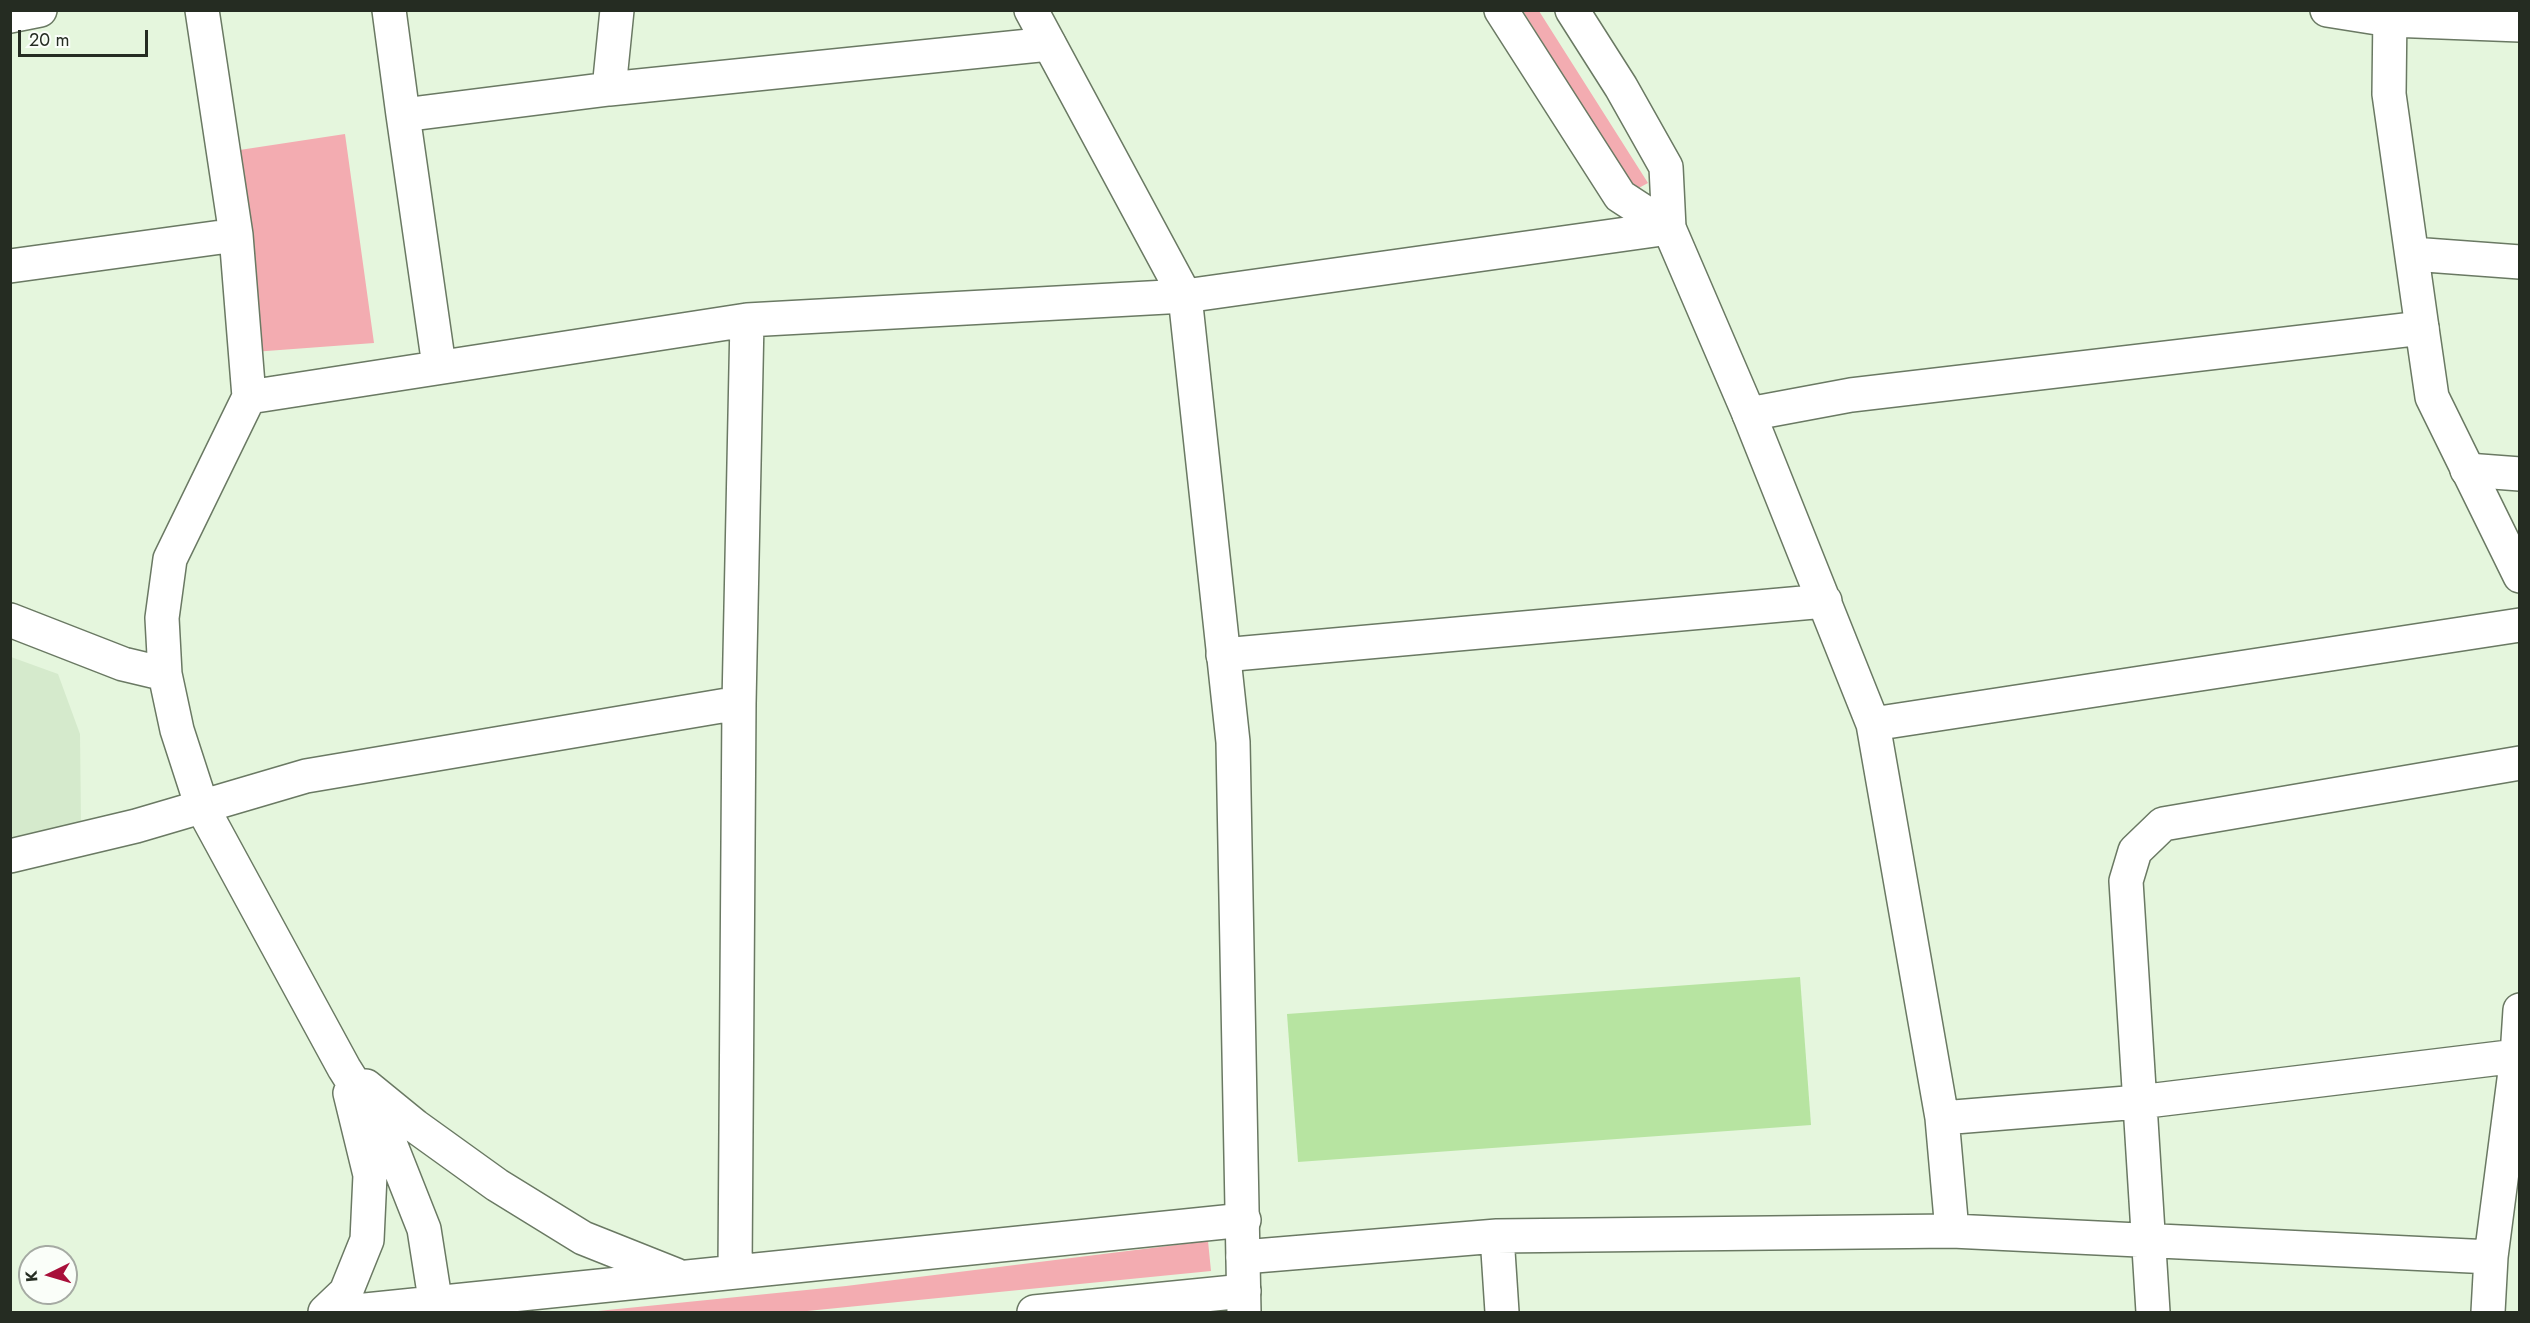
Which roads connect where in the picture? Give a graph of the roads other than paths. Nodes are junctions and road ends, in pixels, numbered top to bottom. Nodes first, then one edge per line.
1 (40, 10) edge
2 (202, 10) edge
3 (389, 10) edge
4 (617, 10) edge
5 (1031, 10) edge
6 (1501, 10) edge
7 (1572, 10) edge
8 (2327, 10) edge
9 (2390, 15) edge
10 (10, 16) edge
11 (2520, 25) edge
12 (1049, 44) junction
13 (609, 89) junction
14 (402, 115) junction
15 (1669, 228) junction
16 (236, 235) junction
17 (2412, 254) junction
18 (2520, 262) edge
19 (10, 266) edge
20 (1185, 296) junction
21 (747, 320) junction
22 (2422, 328) junction
23 (439, 366) junction
24 (249, 397) junction
25 (1749, 414) junction
26 (2467, 470) junction
27 (2520, 474) edge
28 (2520, 576) edge
29 (1825, 601) junction
30 (10, 620) edge
31 (2520, 625) edge
32 (1223, 655) junction
33 (165, 674) junction
34 (739, 704) junction
35 (1873, 724) junction
36 (2520, 763) edge
37 (202, 807) junction
38 (10, 856) edge
39 (2520, 1010) edge
40 (2517, 1056) junction
41 (344, 1068) junction
42 (2139, 1102) junction
43 (1942, 1118) junction
44 (1244, 1220) junction
45 (1952, 1231) junction
46 (1497, 1236) junction
47 (2148, 1240) junction
48 (1244, 1257) junction
49 (2491, 1257) junction
50 (735, 1271) junction
51 (682, 1277) junction
52 (1244, 1302) edge
53 (436, 1308) edge
54 (325, 1312) edge
55 (346, 1312) edge
56 (1034, 1312) edge
57 (1502, 1312) edge
58 (2153, 1312) edge
59 (2488, 1312) edge

1 - 10 street
2 - 16 street
3 - 14 street
4 - 13 street
5 - 12 street
6 - 15 street
7 - 15 street
8 - 9 street
9 - 11 street
9 - 17 street
12 - 13 street
12 - 20 street
13 - 14 street
14 - 23 street
15 - 20 street
15 - 25 street
16 - 19 street
16 - 24 street
17 - 18 street
17 - 22 street
20 - 21 street
20 - 32 street
21 - 23 street
21 - 34 street
22 - 25 street
22 - 26 street
23 - 24 street
24 - 33 street
25 - 29 street
26 - 27 street
26 - 28 street
29 - 32 street
29 - 35 street
30 - 33 street
31 - 35 street
32 - 44 street
33 - 37 street
34 - 37 street
34 - 50 street
35 - 43 street
36 - 42 street
37 - 38 street
37 - 41 street
39 - 40 street
40 - 42 street
40 - 49 street
41 - 51 street
41 - 53 street
41 - 54 street
42 - 43 street
42 - 47 street
43 - 45 street
44 - 48 street
44 - 50 street
45 - 46 street
45 - 47 street
46 - 48 street
46 - 57 street
47 - 49 street
47 - 58 street
48 - 52 street
49 - 59 street
50 - 51 street
51 - 53 street
52 - 56 street
53 - 55 street

